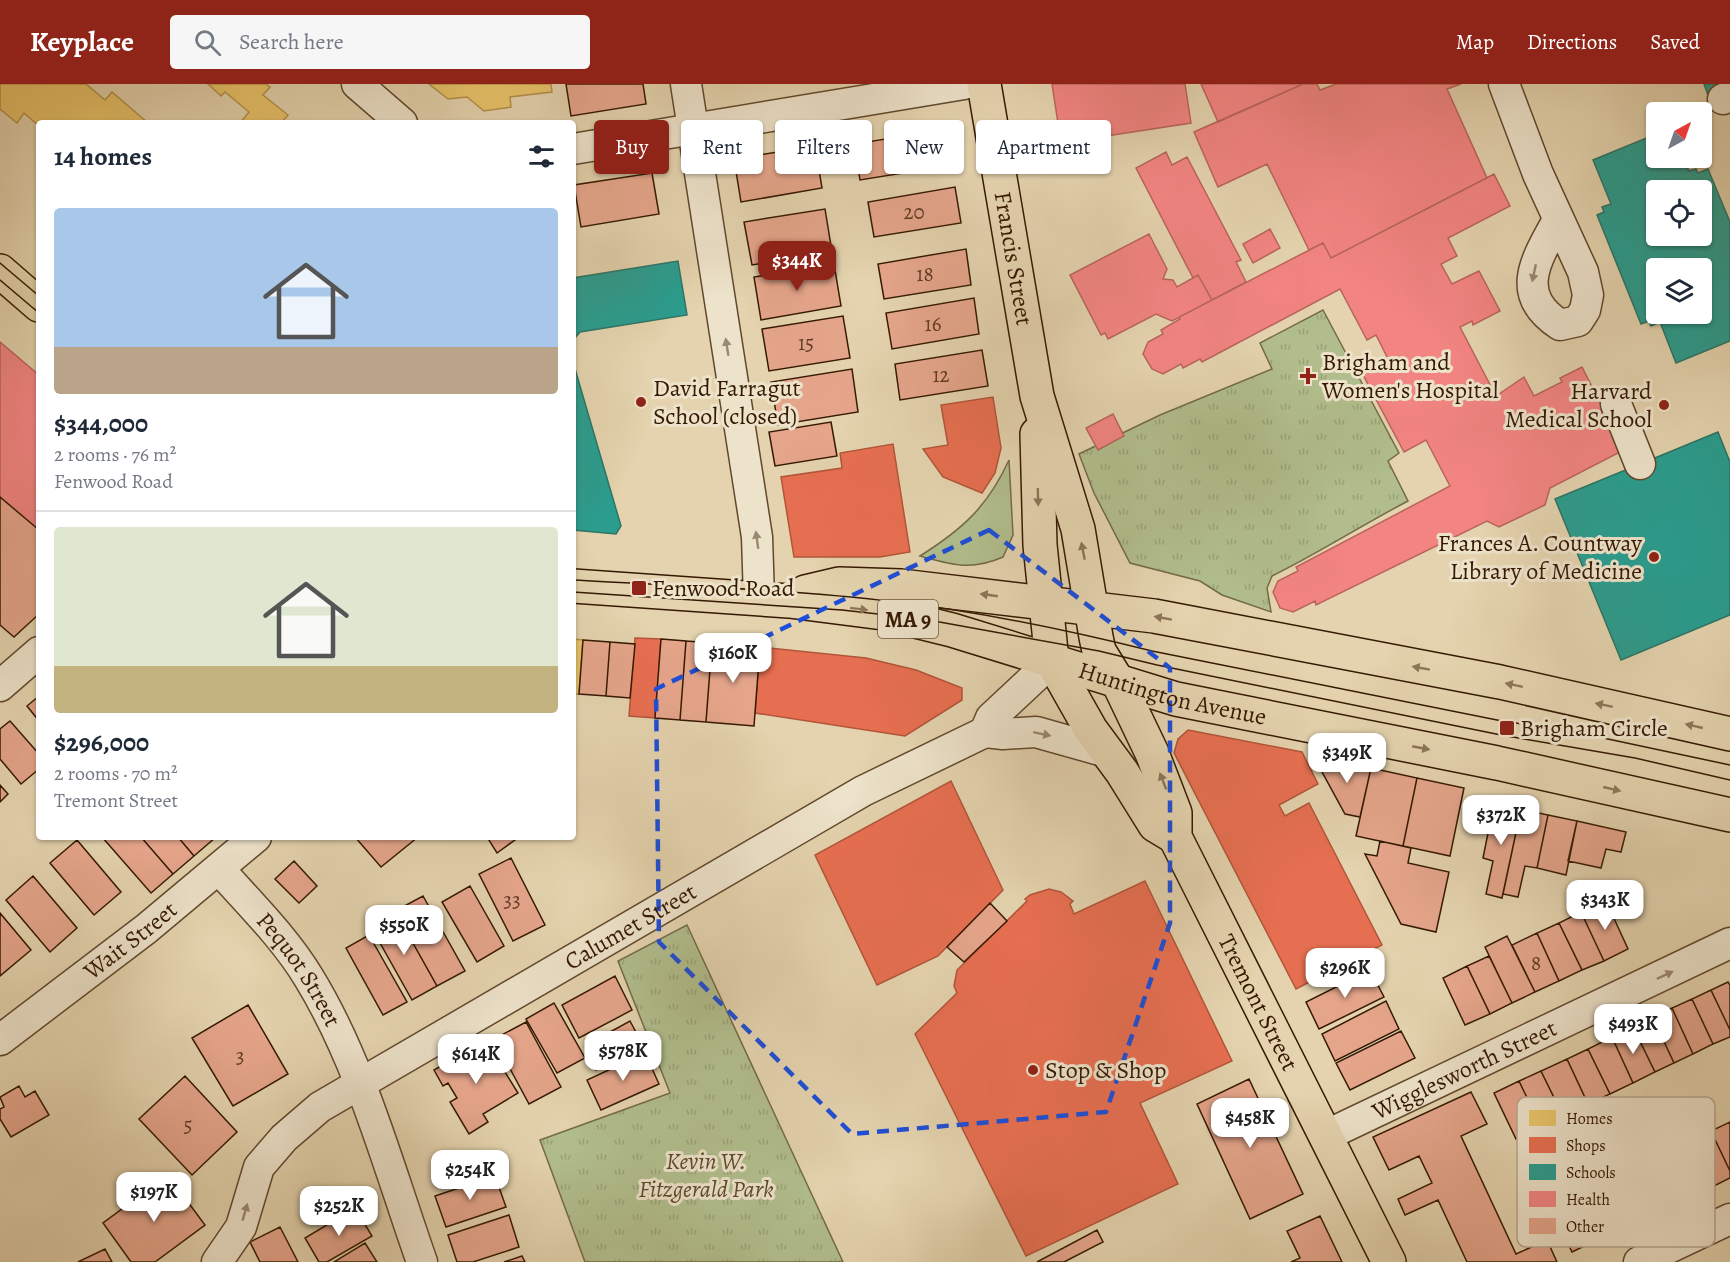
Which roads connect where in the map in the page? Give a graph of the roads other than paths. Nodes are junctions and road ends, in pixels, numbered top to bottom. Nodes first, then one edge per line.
1 (357, 84) edge
2 (686, 84) edge
3 (964, 84) edge
4 (984, 84) edge
5 (1504, 84) edge
6 (399, 120) edge
7 (692, 120) edge
8 (742, 120) edge
9 (681, 130) edge
10 (576, 148) edge
11 (700, 174) edge
12 (1558, 220) dead end
13 (3, 281) edge
14 (36, 302) edge
15 (1037, 396) junction
16 (1616, 404) dead end
17 (1640, 464) dead end
18 (576, 586) edge
19 (759, 598) junction
20 (1047, 603) junction
21 (1092, 608) junction
22 (36, 655) edge
23 (1052, 661) junction
24 (1118, 682) junction
25 (0, 686) edge
26 (985, 732) junction
27 (1730, 734) edge
28 (1107, 752) junction
29 (1730, 815) edge
30 (1175, 837) junction
31 (253, 840) edge
32 (219, 869) junction
33 (1730, 944) edge
34 (0, 1040) edge
35 (359, 1083) junction
36 (1328, 1135) junction
37 (1730, 1219) edge
38 (1715, 1226) edge
39 (1671, 1247) edge
40 (217, 1262) edge
41 (422, 1262) edge
42 (1389, 1262) edge
43 (1639, 1262) edge

1 - 6 street
2 - 7 street
3 - 8 street
4 - 15 main road, Francis Street
5 - 12 street
9 - 10 street
19 -> 11 street
13 - 14 main road
15 -> 20 main road, Francis Street
21 -> 15 main road, Francis Street
16 - 17 street
18 - 19 main road, Huntington Avenue / MA 9
20 -> 19 main road, Huntington Avenue / MA 9
19 -> 23 main road, Huntington Avenue / MA 9
20 - 21 main road, Huntington Avenue / MA 9
20 - 23 main road, Francis Street
21 - 24 main road, Francis Street
27 -> 21 main road, Huntington Avenue / MA 9
22 - 25 street
23 - 24 main road, Huntington Avenue / MA 9
23 - 26 street, Calumet Street
23 - 28 main road, Tremont Street
24 -> 29 main road, Huntington Avenue / MA 9
30 -> 24 main road, Tremont Street
26 -> 28 street
26 - 35 street, Calumet Street
28 - 30 main road, Tremont Street
30 - 36 main road, Tremont Street
31 - 32 street, Wait Street
32 - 34 street, Wait Street
32 - 35 street, Pequot Street
36 -> 33 street, Wigglesworth Street
40 -> 35 street, Calumet Street
35 - 41 street
36 - 42 main road, Tremont Street
37 - 38 street
39 - 43 street

